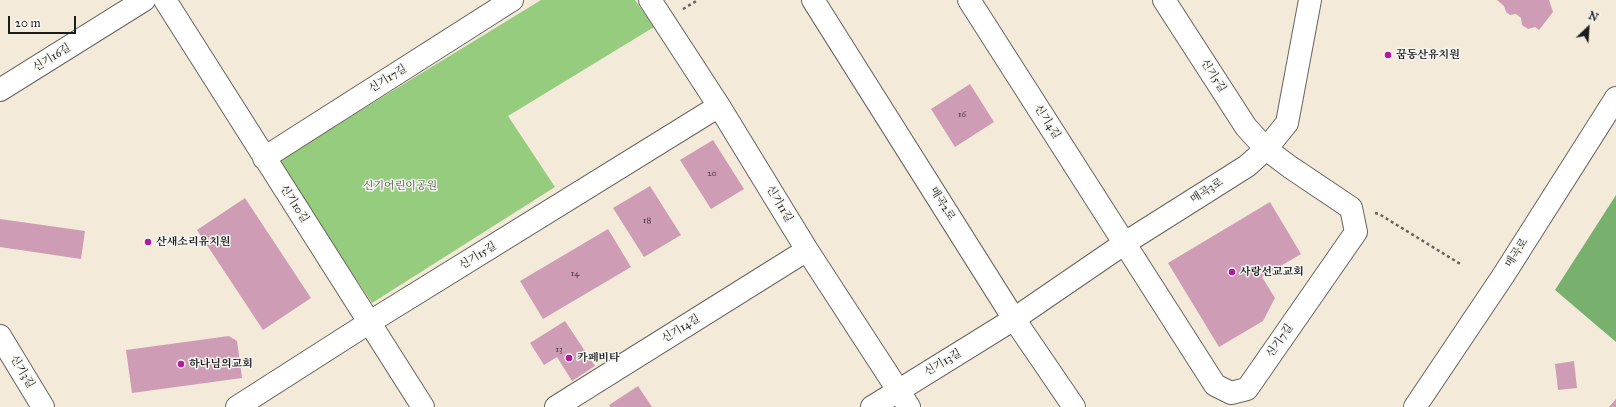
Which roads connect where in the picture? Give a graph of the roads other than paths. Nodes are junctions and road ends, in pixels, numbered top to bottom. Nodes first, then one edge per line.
1 (144, 0) edge
2 (165, 0) edge
3 (512, 0) edge
4 (650, 0) edge
5 (813, 0) edge
6 (969, 0) edge
7 (1164, 0) edge
8 (1310, 0) edge
9 (0, 90) edge
10 (1616, 98) edge
11 (719, 106) junction
12 (1266, 149) junction
13 (264, 158) junction
14 (1125, 243) junction
15 (807, 250) junction
16 (1014, 319) junction
17 (370, 322) junction
18 (0, 336) edge
19 (903, 399) edge
20 (43, 407) edge
21 (237, 407) edge
22 (423, 407) edge
23 (556, 407) edge
24 (872, 407) edge
25 (1074, 407) edge
26 (1415, 407) edge

1 - 9 street, 신기16길
2 - 13 street, 신기10길
3 - 13 street, 신기17길
4 - 11 street, 신기11길
5 - 16 street, 매곡2로
6 - 14 street, 신기4길
7 - 12 street, 신기5길
8 - 12 street, 매곡3로
10 - 26 street, 매곡로
11 - 15 street, 신기11길
11 - 17 street, 신기15길
12 - 14 street, 매곡3로
12 - 14 street, 신기7길
13 - 17 street, 신기10길
14 - 16 street, 매곡3로
15 - 19 street, 신기11길
15 - 23 street, 신기14길
16 - 19 street, 신기13길
16 - 25 street, 매곡2로
17 - 21 street, 신기15길
17 - 22 street, 신기10길
18 - 20 street, 신기3길
19 - 24 street, 신기13길

